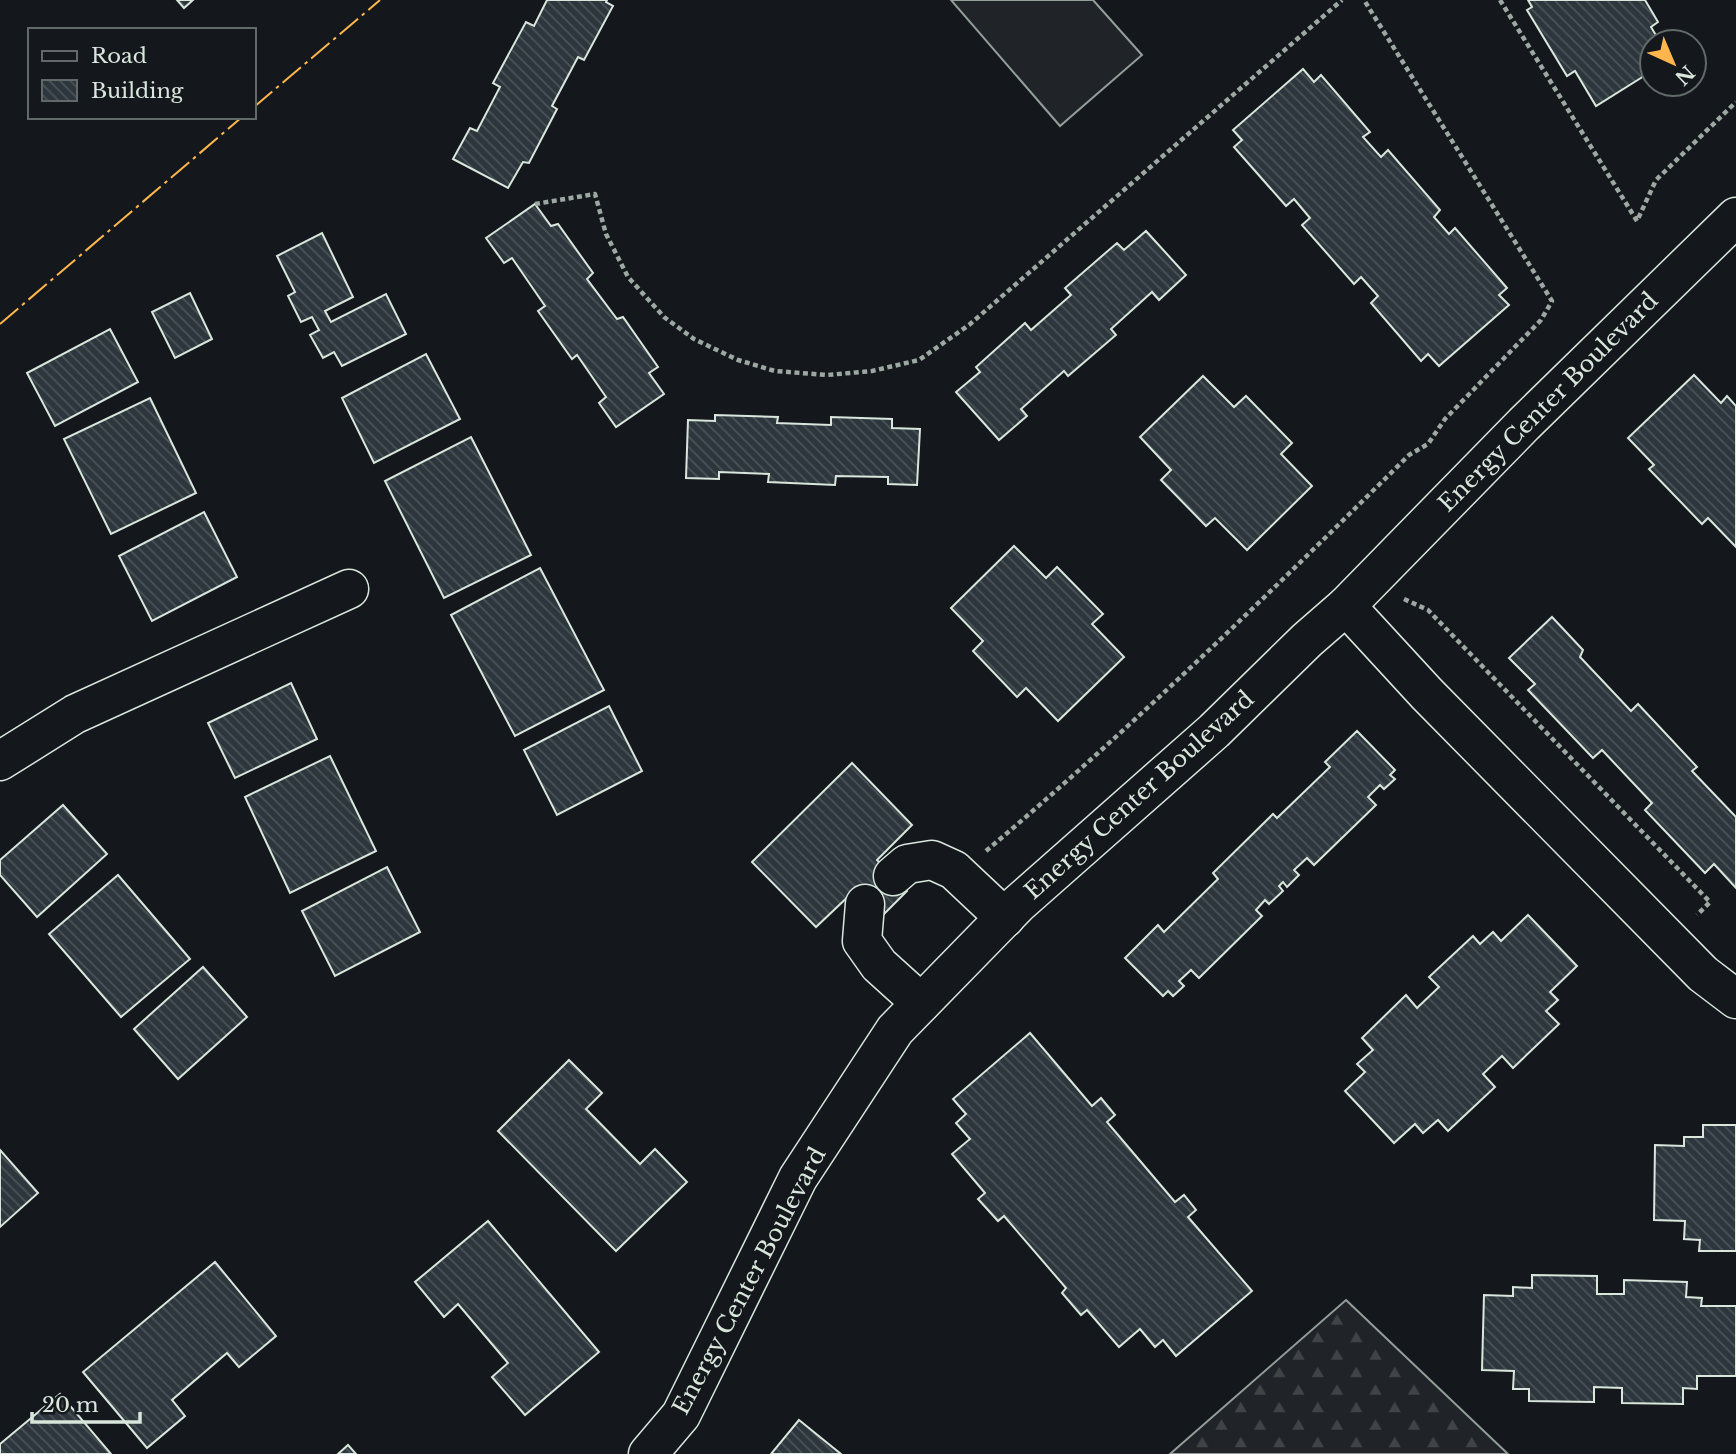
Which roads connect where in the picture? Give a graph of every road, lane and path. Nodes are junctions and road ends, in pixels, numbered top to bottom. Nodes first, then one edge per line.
1 (1342, 0) edge
2 (1364, 0) edge
3 (1500, 0) edge
4 (1736, 102) edge
5 (535, 204) dead end
6 (1736, 216) edge
7 (349, 589) dead end
8 (1357, 595) junction
9 (0, 761) edge
10 (959, 874) junction
11 (893, 876) dead end
12 (865, 904) dead end
13 (1696, 916) dead end
14 (1005, 918) junction
15 (1736, 999) edge
16 (921, 1003) junction
17 (649, 1454) edge

1 - 5 path
2 - 10 path
3 - 4 path
6 - 8 street, Energy Center Boulevard
7 - 9 street
8 - 13 path
8 - 14 street, Energy Center Boulevard
8 - 15 street
10 - 11 street
10 - 14 street
12 - 16 street
14 - 16 street, Energy Center Boulevard
16 - 17 street, Energy Center Boulevard

